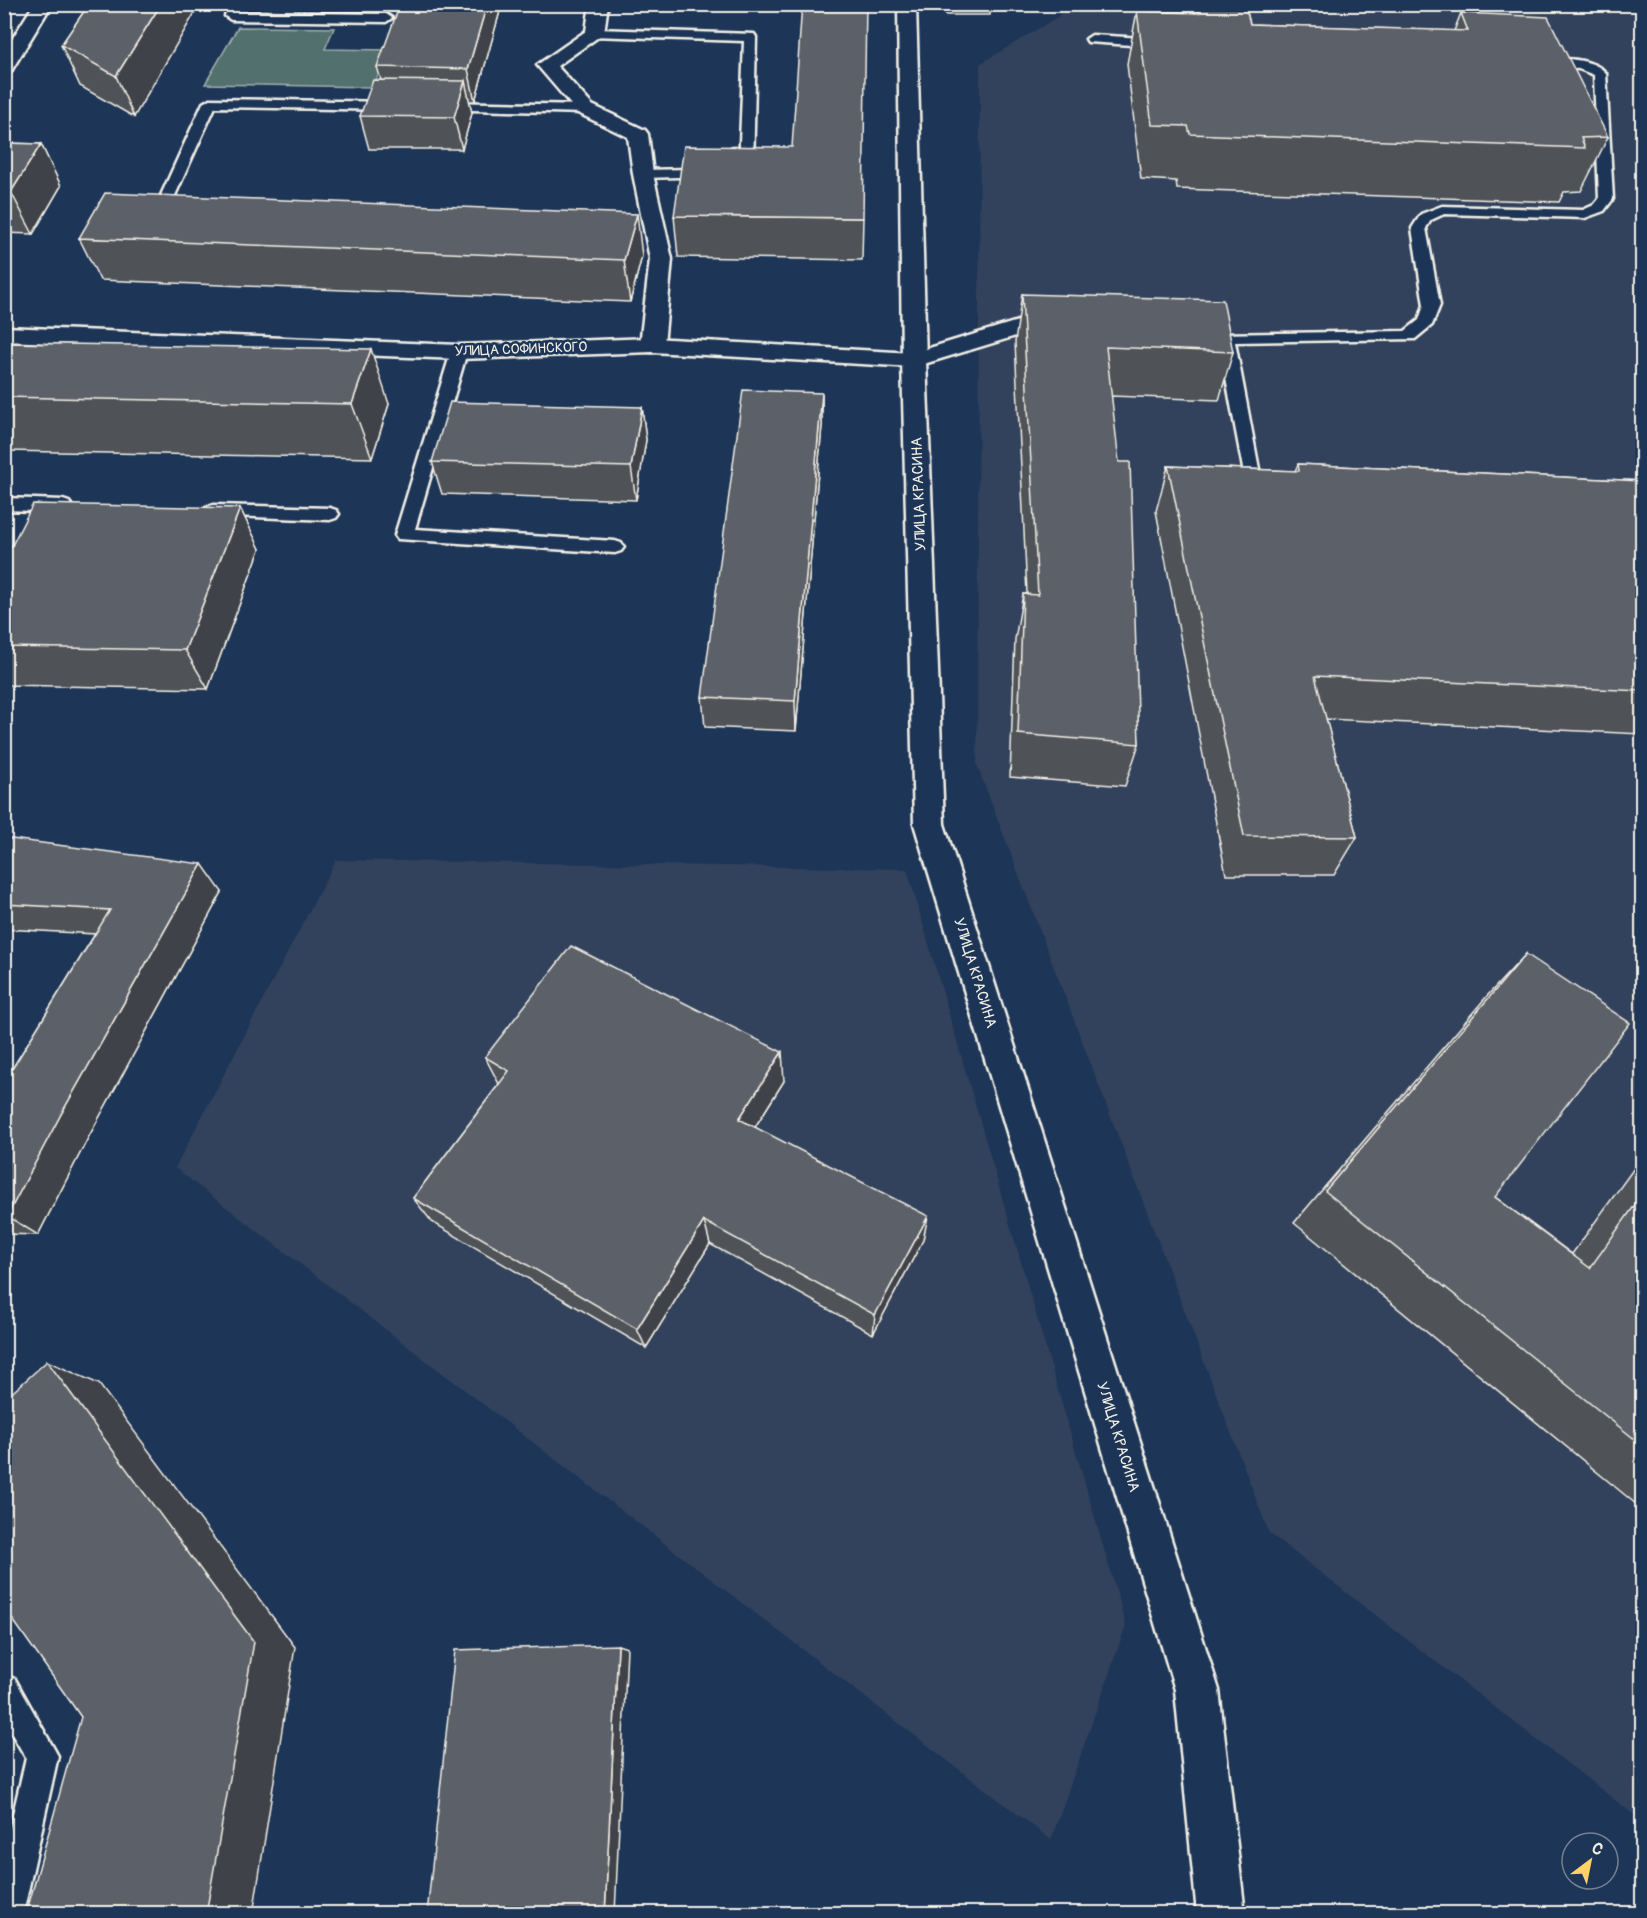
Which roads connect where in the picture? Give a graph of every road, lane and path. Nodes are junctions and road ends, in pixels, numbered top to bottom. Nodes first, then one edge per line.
1 (43, 4) edge
2 (234, 4) edge
3 (599, 4) edge
4 (907, 4) edge
5 (386, 18) dead end
6 (595, 33) junction
7 (1092, 39) dead end
8 (1175, 44) edge
9 (1530, 62) edge
10 (4, 68) edge
11 (406, 106) edge
12 (430, 106) edge
13 (585, 109) junction
14 (643, 174) junction
15 (183, 216) edge
16 (1037, 324) edge
17 (11, 334) edge
18 (1203, 336) edge
19 (1226, 337) junction
20 (652, 345) junction
21 (459, 352) junction
22 (4, 355) edge
23 (914, 360) junction
24 (1277, 492) edge
25 (4, 504) edge
26 (86, 507) edge
27 (191, 510) edge
28 (330, 514) dead end
29 (615, 547) dead end
30 (4, 1690) edge
31 (7, 1914) edge
32 (1221, 1914) edge

1 - 10 street
2 - 5 lane
3 - 6 street
4 - 23 street, УЛИЦА КРАСИНА
6 - 13 street
6 - 14 lane
7 - 8 lane
9 - 19 lane
11 - 15 lane
12 - 13 lane
13 - 14 street
14 - 20 street
16 - 23 street, УЛИЦА СОФИНСКОГО
17 - 21 street, УЛИЦА СОФИНСКОГО
17 - 22 lane
18 - 19 lane
19 - 24 lane
20 - 21 street, УЛИЦА СОФИНСКОГО
20 - 23 street, УЛИЦА СОФИНСКОГО
21 - 29 lane
23 - 32 street, УЛИЦА КРАСИНА
25 - 26 lane
27 - 28 lane
30 - 31 lane

